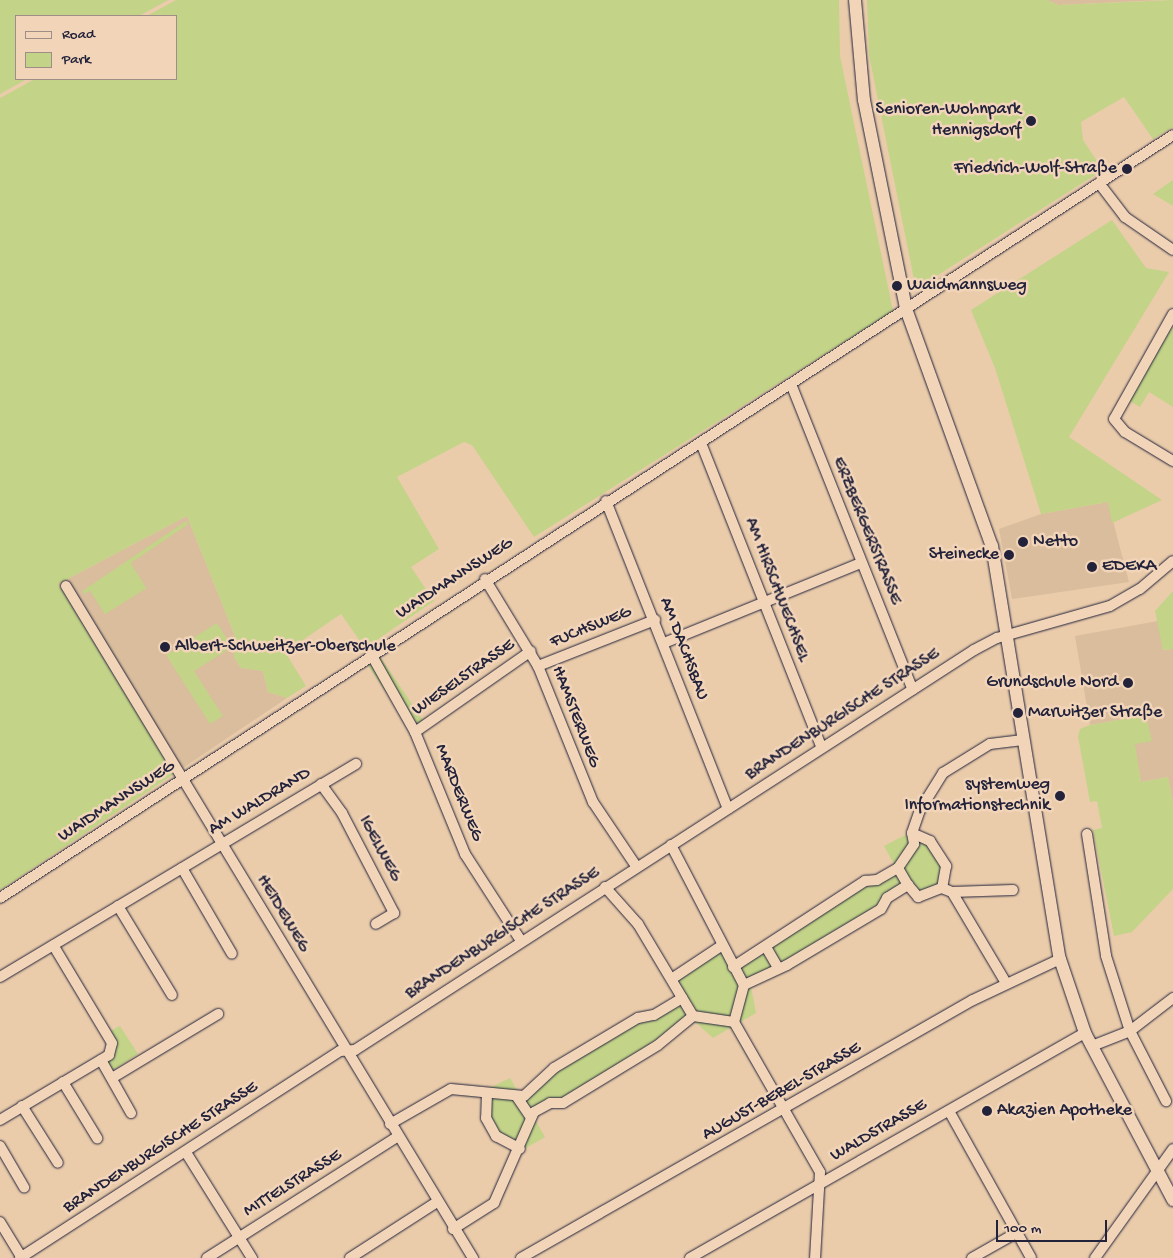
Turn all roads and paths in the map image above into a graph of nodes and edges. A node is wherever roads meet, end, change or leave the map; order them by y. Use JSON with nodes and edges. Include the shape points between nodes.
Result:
{"nodes":[{"id":1,"x":855,"y":0,"type":"edge"},
{"id":2,"x":1173,"y":135,"type":"edge"},
{"id":3,"x":1098,"y":183,"type":"junction"},
{"id":4,"x":1173,"y":250,"type":"edge"},
{"id":5,"x":906,"y":309,"type":"junction"},
{"id":6,"x":1173,"y":314,"type":"edge"},
{"id":7,"x":791,"y":384,"type":"junction"},
{"id":8,"x":701,"y":443,"type":"junction"},
{"id":9,"x":1173,"y":461,"type":"edge"},
{"id":10,"x":606,"y":502,"type":"junction"},
{"id":11,"x":1173,"y":561,"type":"edge"},
{"id":12,"x":862,"y":564,"type":"junction"},
{"id":13,"x":486,"y":579,"type":"junction"},
{"id":14,"x":66,"y":586,"type":"dead end"},
{"id":15,"x":764,"y":602,"type":"junction"},
{"id":16,"x":655,"y":620,"type":"junction"},
{"id":17,"x":1004,"y":636,"type":"junction"},
{"id":18,"x":664,"y":643,"type":"junction"},
{"id":19,"x":531,"y":651,"type":"junction"},
{"id":20,"x":370,"y":654,"type":"junction"},
{"id":21,"x":538,"y":666,"type":"junction"},
{"id":22,"x":913,"y":690,"type":"junction"},
{"id":23,"x":416,"y":732,"type":"junction"},
{"id":24,"x":1023,"y":740,"type":"junction"},
{"id":25,"x":822,"y":748,"type":"junction"},
{"id":26,"x":356,"y":764,"type":"dead end"},
{"id":27,"x":182,"y":779,"type":"junction"},
{"id":28,"x":321,"y":784,"type":"junction"},
{"id":29,"x":728,"y":809,"type":"junction"},
{"id":30,"x":912,"y":833,"type":"junction"},
{"id":31,"x":1087,"y":834,"type":"dead end"},
{"id":32,"x":220,"y":845,"type":"junction"},
{"id":33,"x":672,"y":845,"type":"junction"},
{"id":34,"x":636,"y":866,"type":"junction"},
{"id":35,"x":182,"y":868,"type":"junction"},
{"id":36,"x":898,"y":868,"type":"junction"},
{"id":37,"x":908,"y":885,"type":"junction"},
{"id":38,"x":605,"y":887,"type":"junction"},
{"id":39,"x":947,"y":890,"type":"junction"},
{"id":40,"x":1013,"y":890,"type":"dead end"},
{"id":41,"x":0,"y":898,"type":"edge"},
{"id":42,"x":118,"y":906,"type":"junction"},
{"id":43,"x":376,"y":924,"type":"dead end"},
{"id":44,"x":521,"y":941,"type":"junction"},
{"id":45,"x":53,"y":946,"type":"junction"},
{"id":46,"x":721,"y":946,"type":"junction"},
{"id":47,"x":766,"y":948,"type":"junction"},
{"id":48,"x":232,"y":954,"type":"dead end"},
{"id":49,"x":1060,"y":959,"type":"junction"},
{"id":50,"x":777,"y":966,"type":"junction"},
{"id":51,"x":733,"y":967,"type":"junction"},
{"id":52,"x":0,"y":977,"type":"edge"},
{"id":53,"x":673,"y":978,"type":"junction"},
{"id":54,"x":1006,"y":983,"type":"junction"},
{"id":55,"x":744,"y":985,"type":"junction"},
{"id":56,"x":172,"y":996,"type":"dead end"},
{"id":57,"x":682,"y":998,"type":"junction"},
{"id":58,"x":1173,"y":998,"type":"edge"},
{"id":59,"x":218,"y":1014,"type":"dead end"},
{"id":60,"x":693,"y":1016,"type":"junction"},
{"id":61,"x":734,"y":1022,"type":"junction"},
{"id":62,"x":1130,"y":1031,"type":"junction"},
{"id":63,"x":1085,"y":1033,"type":"junction"},
{"id":64,"x":1092,"y":1046,"type":"junction"},
{"id":65,"x":347,"y":1050,"type":"junction"},
{"id":66,"x":101,"y":1060,"type":"junction"},
{"id":67,"x":112,"y":1078,"type":"junction"},
{"id":68,"x":63,"y":1082,"type":"junction"},
{"id":69,"x":487,"y":1093,"type":"junction"},
{"id":70,"x":517,"y":1097,"type":"junction"},
{"id":71,"x":1166,"y":1101,"type":"dead end"},
{"id":72,"x":22,"y":1106,"type":"junction"},
{"id":73,"x":784,"y":1111,"type":"junction"},
{"id":74,"x":949,"y":1111,"type":"junction"},
{"id":75,"x":131,"y":1113,"type":"dead end"},
{"id":76,"x":530,"y":1116,"type":"junction"},
{"id":77,"x":0,"y":1120,"type":"edge"},
{"id":78,"x":390,"y":1124,"type":"junction"},
{"id":79,"x":397,"y":1137,"type":"junction"},
{"id":80,"x":97,"y":1138,"type":"dead end"},
{"id":81,"x":0,"y":1146,"type":"edge"},
{"id":82,"x":1173,"y":1149,"type":"edge"},
{"id":83,"x":520,"y":1150,"type":"junction"},
{"id":84,"x":187,"y":1154,"type":"junction"},
{"id":85,"x":58,"y":1163,"type":"dead end"},
{"id":86,"x":1158,"y":1171,"type":"junction"},
{"id":87,"x":821,"y":1183,"type":"junction"},
{"id":88,"x":24,"y":1187,"type":"dead end"},
{"id":89,"x":1173,"y":1200,"type":"edge"},
{"id":90,"x":437,"y":1202,"type":"junction"},
{"id":91,"x":0,"y":1222,"type":"edge"},
{"id":92,"x":453,"y":1228,"type":"junction"},
{"id":93,"x":1016,"y":1233,"type":"junction"},
{"id":94,"x":239,"y":1237,"type":"junction"},
{"id":95,"x":21,"y":1258,"type":"edge"},
{"id":96,"x":207,"y":1258,"type":"edge"},
{"id":97,"x":252,"y":1258,"type":"edge"},
{"id":98,"x":350,"y":1258,"type":"edge"},
{"id":99,"x":473,"y":1258,"type":"edge"},
{"id":100,"x":521,"y":1258,"type":"edge"},
{"id":101,"x":690,"y":1258,"type":"edge"},
{"id":102,"x":815,"y":1258,"type":"edge"},
{"id":103,"x":972,"y":1258,"type":"edge"},
{"id":104,"x":1031,"y":1258,"type":"edge"},
{"id":105,"x":1095,"y":1258,"type":"edge"}],
"edges":[{"from":1,"to":5,"type":"main road","via":[[864,100]]},
{"from":2,"to":3,"type":"street"},
{"from":3,"to":4,"type":"street","via":[[1125,217]]},
{"from":3,"to":5,"type":"street"},
{"from":5,"to":7,"type":"street","name":"WAIDMANNSWEG"},
{"from":5,"to":17,"type":"main road","via":[[992,546]]},
{"from":6,"to":9,"type":"street","via":[[1114,419],[1125,432]]},
{"from":7,"to":8,"type":"street","name":"WAIDMANNSWEG"},
{"from":7,"to":12,"type":"street","name":"ERZBERGERSTRASSE"},
{"from":8,"to":10,"type":"street","name":"WAIDMANNSWEG"},
{"from":8,"to":15,"type":"street","name":"AM HIRSCHWECHSEL"},
{"from":10,"to":13,"type":"street","name":"WAIDMANNSWEG"},
{"from":10,"to":16,"type":"street","name":"AM DACHSBAU"},
{"from":11,"to":17,"type":"street","name":"BRANDENBURGISCHE STRASSE","via":[[1116,603]]},
{"from":12,"to":15,"type":"street"},
{"from":12,"to":22,"type":"street","name":"ERZBERGERSTRASSE"},
{"from":13,"to":19,"type":"street","name":"HAMSTERWEG"},
{"from":13,"to":20,"type":"street","name":"WAIDMANNSWEG"},
{"from":14,"to":27,"type":"street","name":"HEIDEWEG"},
{"from":15,"to":18,"type":"street"},
{"from":15,"to":25,"type":"street","name":"AM HIRSCHWECHSEL"},
{"from":16,"to":18,"type":"street","name":"AM DACHSBAU"},
{"from":16,"to":21,"type":"street","name":"FUCHSWEG"},
{"from":17,"to":22,"type":"street","name":"BRANDENBURGISCHE STRASSE","via":[[974,650]]},
{"from":17,"to":24,"type":"main road"},
{"from":18,"to":29,"type":"street","name":"AM DACHSBAU"},
{"from":19,"to":21,"type":"street","name":"HAMSTERWEG"},
{"from":19,"to":23,"type":"street","name":"WIESELSTRASSE"},
{"from":20,"to":23,"type":"street","name":"MARDERWEG"},
{"from":20,"to":27,"type":"street","name":"WAIDMANNSWEG"},
{"from":21,"to":34,"type":"street","name":"HAMSTERWEG","via":[[582,779]]},
{"from":22,"to":25,"type":"street","name":"BRANDENBURGISCHE STRASSE"},
{"from":23,"to":44,"type":"street","name":"MARDERWEG","via":[[465,854]]},
{"from":24,"to":30,"type":"street","via":[[990,744],[943,772],[928,792]]},
{"from":24,"to":49,"type":"main road"},
{"from":25,"to":29,"type":"street","name":"BRANDENBURGISCHE STRASSE"},
{"from":26,"to":28,"type":"street","name":"AM WALDRAND"},
{"from":27,"to":32,"type":"street","name":"HEIDEWEG"},
{"from":27,"to":41,"type":"street","name":"WAIDMANNSWEG"},
{"from":28,"to":32,"type":"street","name":"AM WALDRAND"},
{"from":28,"to":43,"type":"street","name":"IGELWEG","via":[[342,813],[397,911]]},
{"from":29,"to":33,"type":"street","name":"BRANDENBURGISCHE STRASSE"},
{"from":30,"to":36,"type":"street","via":[[914,844]]},
{"from":30,"to":39,"type":"street","via":[[930,841],[946,866]]},
{"from":31,"to":62,"type":"street","via":[[1106,956]]},
{"from":32,"to":35,"type":"street","name":"AM WALDRAND"},
{"from":32,"to":65,"type":"street","name":"HEIDEWEG"},
{"from":33,"to":34,"type":"street","name":"BRANDENBURGISCHE STRASSE"},
{"from":33,"to":46,"type":"street"},
{"from":34,"to":38,"type":"street","name":"BRANDENBURGISCHE STRASSE"},
{"from":35,"to":42,"type":"street","name":"AM WALDRAND"},
{"from":35,"to":48,"type":"street"},
{"from":36,"to":37,"type":"street"},
{"from":36,"to":47,"type":"street","via":[[851,890],[772,938]]},
{"from":37,"to":39,"type":"street","via":[[918,897]]},
{"from":37,"to":50,"type":"street","via":[[887,898],[881,909],[787,965]]},
{"from":38,"to":44,"type":"street","name":"BRANDENBURGISCHE STRASSE"},
{"from":38,"to":53,"type":"street","via":[[638,924]]},
{"from":39,"to":40,"type":"street"},
{"from":39,"to":54,"type":"street"},
{"from":42,"to":45,"type":"street","name":"AM WALDRAND"},
{"from":42,"to":56,"type":"street"},
{"from":44,"to":65,"type":"street","name":"BRANDENBURGISCHE STRASSE"},
{"from":45,"to":52,"type":"street","name":"AM WALDRAND"},
{"from":45,"to":66,"type":"street","via":[[112,1043],[109,1055]]},
{"from":46,"to":51,"type":"street"},
{"from":46,"to":53,"type":"street"},
{"from":47,"to":50,"type":"street"},
{"from":47,"to":51,"type":"street"},
{"from":49,"to":54,"type":"street","name":"AUGUST-BEBEL-STRASSE"},
{"from":49,"to":63,"type":"main road"},
{"from":50,"to":55,"type":"street"},
{"from":51,"to":55,"type":"street"},
{"from":53,"to":57,"type":"street"},
{"from":54,"to":73,"type":"street","name":"AUGUST-BEBEL-STRASSE"},
{"from":55,"to":61,"type":"street"},
{"from":57,"to":60,"type":"street"},
{"from":57,"to":70,"type":"street","via":[[587,1048],[554,1068],[539,1087]]},
{"from":58,"to":62,"type":"street"},
{"from":59,"to":67,"type":"street"},
{"from":60,"to":61,"type":"street"},
{"from":60,"to":76,"type":"street","via":[[658,1045],[563,1103],[550,1103]]},
{"from":61,"to":73,"type":"street"},
{"from":62,"to":64,"type":"street"},
{"from":62,"to":71,"type":"street"},
{"from":63,"to":64,"type":"main road"},
{"from":63,"to":74,"type":"street","name":"WALDSTRASSE"},
{"from":64,"to":86,"type":"main road"},
{"from":65,"to":78,"type":"street","name":"HEIDEWEG"},
{"from":65,"to":84,"type":"street","name":"BRANDENBURGISCHE STRASSE"},
{"from":66,"to":67,"type":"street"},
{"from":66,"to":68,"type":"street"},
{"from":67,"to":75,"type":"street"},
{"from":68,"to":72,"type":"street"},
{"from":68,"to":80,"type":"street"},
{"from":69,"to":70,"type":"street"},
{"from":69,"to":78,"type":"street","via":[[451,1089]]},
{"from":69,"to":83,"type":"street","via":[[489,1124],[496,1136]]},
{"from":70,"to":76,"type":"street"},
{"from":72,"to":77,"type":"street"},
{"from":72,"to":85,"type":"street"},
{"from":73,"to":87,"type":"street","via":[[820,1172]]},
{"from":73,"to":100,"type":"street","name":"AUGUST-BEBEL-STRASSE"},
{"from":74,"to":87,"type":"street","name":"WALDSTRASSE"},
{"from":74,"to":93,"type":"street"},
{"from":76,"to":83,"type":"street"},
{"from":78,"to":79,"type":"street","name":"HEIDEWEG"},
{"from":79,"to":90,"type":"street","name":"HEIDEWEG"},
{"from":79,"to":94,"type":"street","name":"MITTELSTRASSE"},
{"from":81,"to":88,"type":"street"},
{"from":82,"to":86,"type":"street"},
{"from":83,"to":92,"type":"street","via":[[494,1203]]},
{"from":84,"to":94,"type":"street"},
{"from":84,"to":95,"type":"street","name":"BRANDENBURGISCHE STRASSE"},
{"from":86,"to":89,"type":"main road"},
{"from":86,"to":105,"type":"street"},
{"from":87,"to":101,"type":"street","name":"WALDSTRASSE"},
{"from":87,"to":102,"type":"street"},
{"from":90,"to":92,"type":"street","name":"HEIDEWEG"},
{"from":90,"to":98,"type":"street"},
{"from":91,"to":95,"type":"street"},
{"from":92,"to":99,"type":"street","name":"HEIDEWEG"},
{"from":93,"to":103,"type":"street"},
{"from":93,"to":104,"type":"street"},
{"from":94,"to":96,"type":"street","name":"MITTELSTRASSE"},
{"from":94,"to":97,"type":"street"}]}
